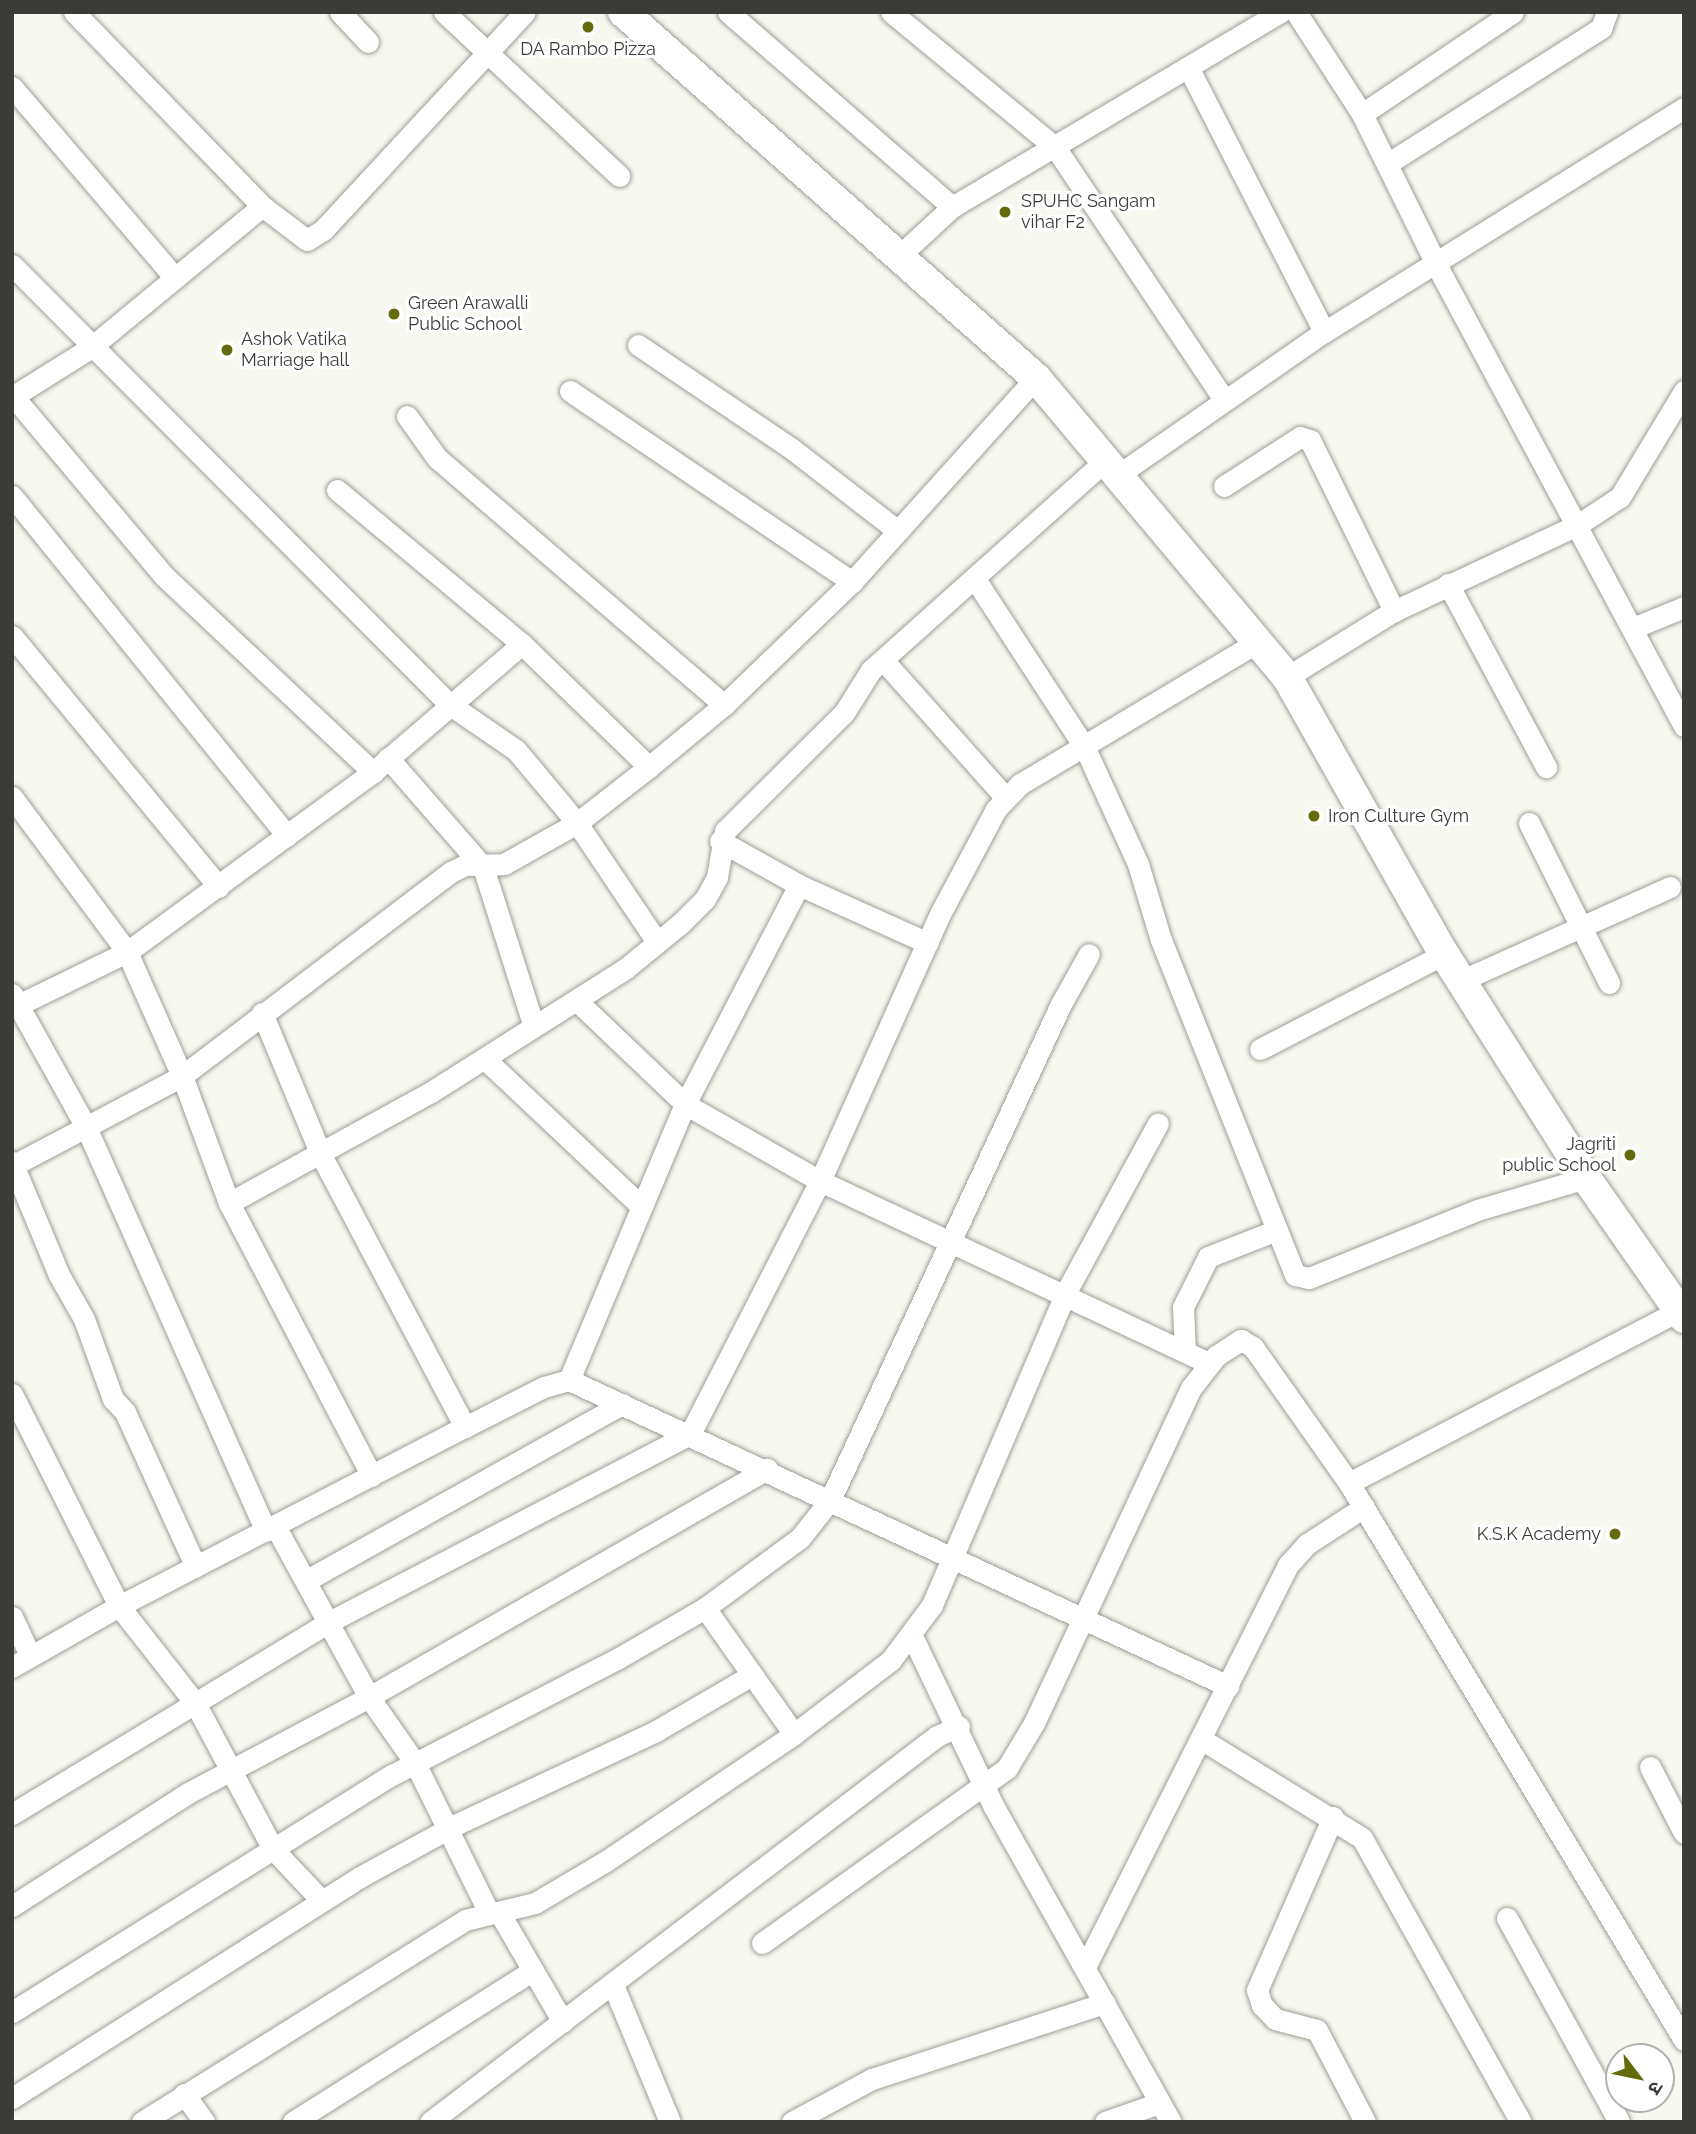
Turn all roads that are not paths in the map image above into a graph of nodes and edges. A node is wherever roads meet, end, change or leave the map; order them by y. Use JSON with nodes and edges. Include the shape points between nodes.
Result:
{"nodes":[{"id":1,"x":74,"y":12,"type":"edge"},
{"id":2,"x":340,"y":12,"type":"edge"},
{"id":3,"x":444,"y":12,"type":"edge"},
{"id":4,"x":525,"y":12,"type":"edge"},
{"id":5,"x":622,"y":12,"type":"edge"},
{"id":6,"x":728,"y":12,"type":"edge"},
{"id":7,"x":891,"y":12,"type":"edge"},
{"id":8,"x":1282,"y":12,"type":"edge"},
{"id":9,"x":1296,"y":12,"type":"edge"},
{"id":10,"x":1513,"y":12,"type":"edge"},
{"id":11,"x":1606,"y":12,"type":"edge"},
{"id":12,"x":368,"y":42,"type":"dead end"},
{"id":13,"x":488,"y":52,"type":"junction"},
{"id":14,"x":1188,"y":67,"type":"junction"},
{"id":15,"x":12,"y":87,"type":"edge"},
{"id":16,"x":1684,"y":108,"type":"edge"},
{"id":17,"x":1362,"y":114,"type":"junction"},
{"id":18,"x":1055,"y":147,"type":"junction"},
{"id":19,"x":1387,"y":164,"type":"junction"},
{"id":20,"x":619,"y":176,"type":"dead end"},
{"id":21,"x":262,"y":206,"type":"junction"},
{"id":22,"x":952,"y":207,"type":"junction"},
{"id":23,"x":898,"y":257,"type":"junction"},
{"id":24,"x":12,"y":265,"type":"edge"},
{"id":25,"x":1437,"y":265,"type":"junction"},
{"id":26,"x":174,"y":277,"type":"junction"},
{"id":27,"x":1324,"y":332,"type":"junction"},
{"id":28,"x":638,"y":345,"type":"dead end"},
{"id":29,"x":90,"y":348,"type":"junction"},
{"id":30,"x":1036,"y":378,"type":"junction"},
{"id":31,"x":570,"y":391,"type":"dead end"},
{"id":32,"x":1684,"y":391,"type":"edge"},
{"id":33,"x":13,"y":397,"type":"edge"},
{"id":34,"x":1224,"y":399,"type":"junction"},
{"id":35,"x":407,"y":416,"type":"dead end"},
{"id":36,"x":1112,"y":468,"type":"junction"},
{"id":37,"x":1224,"y":486,"type":"dead end"},
{"id":38,"x":337,"y":490,"type":"dead end"},
{"id":39,"x":12,"y":496,"type":"edge"},
{"id":40,"x":1579,"y":524,"type":"junction"},
{"id":41,"x":898,"y":531,"type":"junction"},
{"id":42,"x":975,"y":579,"type":"junction"},
{"id":43,"x":852,"y":582,"type":"junction"},
{"id":44,"x":1448,"y":584,"type":"junction"},
{"id":45,"x":1684,"y":607,"type":"edge"},
{"id":46,"x":1394,"y":611,"type":"junction"},
{"id":47,"x":1633,"y":628,"type":"junction"},
{"id":48,"x":12,"y":636,"type":"edge"},
{"id":49,"x":1257,"y":642,"type":"junction"},
{"id":50,"x":522,"y":644,"type":"junction"},
{"id":51,"x":883,"y":660,"type":"junction"},
{"id":52,"x":1287,"y":677,"type":"junction"},
{"id":53,"x":449,"y":704,"type":"junction"},
{"id":54,"x":724,"y":705,"type":"junction"},
{"id":55,"x":1684,"y":726,"type":"edge"},
{"id":56,"x":1084,"y":746,"type":"junction"},
{"id":57,"x":380,"y":765,"type":"junction"},
{"id":58,"x":649,"y":767,"type":"junction"},
{"id":59,"x":1546,"y":767,"type":"dead end"},
{"id":60,"x":12,"y":797,"type":"edge"},
{"id":61,"x":1005,"y":797,"type":"junction"},
{"id":62,"x":1529,"y":823,"type":"dead end"},
{"id":63,"x":578,"y":824,"type":"junction"},
{"id":64,"x":287,"y":835,"type":"junction"},
{"id":65,"x":720,"y":841,"type":"junction"},
{"id":66,"x":483,"y":867,"type":"junction"},
{"id":67,"x":799,"y":885,"type":"junction"},
{"id":68,"x":219,"y":887,"type":"junction"},
{"id":69,"x":1671,"y":887,"type":"dead end"},
{"id":70,"x":1583,"y":926,"type":"junction"},
{"id":71,"x":657,"y":942,"type":"junction"},
{"id":72,"x":928,"y":943,"type":"junction"},
{"id":73,"x":127,"y":952,"type":"junction"},
{"id":74,"x":1089,"y":954,"type":"dead end"},
{"id":75,"x":1444,"y":954,"type":"junction"},
{"id":76,"x":1460,"y":981,"type":"junction"},
{"id":77,"x":1609,"y":983,"type":"dead end"},
{"id":78,"x":577,"y":1001,"type":"junction"},
{"id":79,"x":14,"y":1002,"type":"edge"},
{"id":80,"x":262,"y":1013,"type":"junction"},
{"id":81,"x":533,"y":1024,"type":"junction"},
{"id":82,"x":1261,"y":1049,"type":"dead end"},
{"id":83,"x":485,"y":1059,"type":"junction"},
{"id":84,"x":181,"y":1076,"type":"junction"},
{"id":85,"x":685,"y":1104,"type":"junction"},
{"id":86,"x":1158,"y":1123,"type":"dead end"},
{"id":87,"x":86,"y":1127,"type":"junction"},
{"id":88,"x":321,"y":1155,"type":"junction"},
{"id":89,"x":13,"y":1164,"type":"edge"},
{"id":90,"x":1586,"y":1178,"type":"junction"},
{"id":91,"x":820,"y":1181,"type":"junction"},
{"id":92,"x":229,"y":1203,"type":"junction"},
{"id":93,"x":639,"y":1205,"type":"junction"},
{"id":94,"x":1277,"y":1230,"type":"junction"},
{"id":95,"x":949,"y":1241,"type":"junction"},
{"id":96,"x":1066,"y":1292,"type":"junction"},
{"id":97,"x":1681,"y":1314,"type":"edge"},
{"id":98,"x":1185,"y":1351,"type":"junction"},
{"id":99,"x":1209,"y":1363,"type":"junction"},
{"id":100,"x":569,"y":1380,"type":"junction"},
{"id":101,"x":12,"y":1394,"type":"edge"},
{"id":102,"x":622,"y":1404,"type":"junction"},
{"id":103,"x":465,"y":1427,"type":"junction"},
{"id":104,"x":690,"y":1434,"type":"junction"},
{"id":105,"x":767,"y":1469,"type":"junction"},
{"id":106,"x":372,"y":1476,"type":"junction"},
{"id":107,"x":1349,"y":1483,"type":"junction"},
{"id":108,"x":830,"y":1500,"type":"junction"},
{"id":109,"x":1364,"y":1507,"type":"junction"},
{"id":110,"x":271,"y":1528,"type":"junction"},
{"id":111,"x":953,"y":1554,"type":"junction"},
{"id":112,"x":196,"y":1567,"type":"junction"},
{"id":113,"x":307,"y":1580,"type":"junction"},
{"id":114,"x":119,"y":1606,"type":"junction"},
{"id":115,"x":705,"y":1608,"type":"junction"},
{"id":116,"x":12,"y":1617,"type":"edge"},
{"id":117,"x":1082,"y":1621,"type":"junction"},
{"id":118,"x":327,"y":1623,"type":"junction"},
{"id":119,"x":912,"y":1636,"type":"junction"},
{"id":120,"x":30,"y":1655,"type":"junction"},
{"id":121,"x":12,"y":1667,"type":"edge"},
{"id":122,"x":752,"y":1675,"type":"junction"},
{"id":123,"x":1228,"y":1686,"type":"junction"},
{"id":124,"x":369,"y":1698,"type":"junction"},
{"id":125,"x":195,"y":1703,"type":"junction"},
{"id":126,"x":959,"y":1726,"type":"junction"},
{"id":127,"x":794,"y":1734,"type":"junction"},
{"id":128,"x":1201,"y":1739,"type":"junction"},
{"id":129,"x":415,"y":1763,"type":"junction"},
{"id":130,"x":1650,"y":1767,"type":"dead end"},
{"id":131,"x":234,"y":1769,"type":"junction"},
{"id":132,"x":985,"y":1787,"type":"junction"},
{"id":133,"x":12,"y":1814,"type":"edge"},
{"id":134,"x":1333,"y":1817,"type":"junction"},
{"id":135,"x":449,"y":1829,"type":"junction"},
{"id":136,"x":1684,"y":1833,"type":"edge"},
{"id":137,"x":274,"y":1849,"type":"junction"},
{"id":138,"x":321,"y":1900,"type":"junction"},
{"id":139,"x":12,"y":1906,"type":"edge"},
{"id":140,"x":494,"y":1912,"type":"junction"},
{"id":141,"x":1507,"y":1918,"type":"dead end"},
{"id":142,"x":762,"y":1943,"type":"dead end"},
{"id":143,"x":1085,"y":1967,"type":"junction"},
{"id":144,"x":532,"y":1971,"type":"junction"},
{"id":145,"x":612,"y":1985,"type":"junction"},
{"id":146,"x":1105,"y":2003,"type":"junction"},
{"id":147,"x":12,"y":2011,"type":"edge"},
{"id":148,"x":563,"y":2022,"type":"junction"},
{"id":149,"x":1684,"y":2040,"type":"edge"},
{"id":150,"x":184,"y":2094,"type":"junction"},
{"id":151,"x":12,"y":2098,"type":"edge"},
{"id":152,"x":1158,"y":2103,"type":"junction"},
{"id":153,"x":142,"y":2122,"type":"edge"},
{"id":154,"x":204,"y":2122,"type":"edge"},
{"id":155,"x":293,"y":2122,"type":"edge"},
{"id":156,"x":430,"y":2122,"type":"edge"},
{"id":157,"x":670,"y":2122,"type":"edge"},
{"id":158,"x":792,"y":2122,"type":"edge"},
{"id":159,"x":1105,"y":2122,"type":"edge"},
{"id":160,"x":1171,"y":2122,"type":"edge"},
{"id":161,"x":1365,"y":2122,"type":"edge"},
{"id":162,"x":1521,"y":2122,"type":"edge"},
{"id":163,"x":1619,"y":2122,"type":"edge"}],
"edges":[{"from":1,"to":21,"type":"street"},
{"from":2,"to":12,"type":"street"},
{"from":3,"to":13,"type":"street"},
{"from":4,"to":13,"type":"street"},
{"from":5,"to":23,"type":"street"},
{"from":6,"to":22,"type":"street"},
{"from":7,"to":18,"type":"street"},
{"from":8,"to":14,"type":"street"},
{"from":9,"to":17,"type":"street"},
{"from":10,"to":17,"type":"street"},
{"from":11,"to":19,"type":"street","via":[[1601,28]]},
{"from":13,"to":20,"type":"street"},
{"from":13,"to":21,"type":"street","via":[[313,238],[303,239]]},
{"from":14,"to":18,"type":"street"},
{"from":14,"to":27,"type":"street"},
{"from":15,"to":26,"type":"street"},
{"from":16,"to":25,"type":"street"},
{"from":17,"to":19,"type":"street"},
{"from":18,"to":22,"type":"street"},
{"from":18,"to":34,"type":"street"},
{"from":19,"to":25,"type":"street"},
{"from":21,"to":26,"type":"street"},
{"from":22,"to":23,"type":"street"},
{"from":23,"to":30,"type":"street"},
{"from":24,"to":29,"type":"street"},
{"from":25,"to":27,"type":"street"},
{"from":25,"to":40,"type":"street"},
{"from":26,"to":29,"type":"street"},
{"from":27,"to":34,"type":"street"},
{"from":28,"to":41,"type":"street","via":[[792,449]]},
{"from":29,"to":33,"type":"street"},
{"from":29,"to":53,"type":"street"},
{"from":30,"to":36,"type":"street"},
{"from":30,"to":41,"type":"street"},
{"from":31,"to":43,"type":"street"},
{"from":32,"to":40,"type":"street","via":[[1627,489]]},
{"from":33,"to":57,"type":"street","via":[[164,576]]},
{"from":34,"to":36,"type":"street"},
{"from":35,"to":54,"type":"street","via":[[437,458]]},
{"from":36,"to":42,"type":"street"},
{"from":36,"to":49,"type":"street"},
{"from":37,"to":46,"type":"street","via":[[1300,437],[1310,440]]},
{"from":38,"to":50,"type":"street"},
{"from":39,"to":64,"type":"street"},
{"from":40,"to":44,"type":"street"},
{"from":40,"to":47,"type":"street"},
{"from":41,"to":43,"type":"street"},
{"from":42,"to":51,"type":"street"},
{"from":42,"to":56,"type":"street"},
{"from":43,"to":54,"type":"street"},
{"from":44,"to":46,"type":"street"},
{"from":44,"to":59,"type":"street"},
{"from":45,"to":47,"type":"street"},
{"from":46,"to":52,"type":"street"},
{"from":47,"to":55,"type":"street"},
{"from":48,"to":68,"type":"street"},
{"from":49,"to":52,"type":"street"},
{"from":49,"to":56,"type":"street"},
{"from":50,"to":53,"type":"street"},
{"from":50,"to":58,"type":"street"},
{"from":51,"to":61,"type":"street"},
{"from":51,"to":65,"type":"street","via":[[871,670],[844,713],[733,821]]},
{"from":52,"to":75,"type":"street"},
{"from":53,"to":57,"type":"street"},
{"from":53,"to":63,"type":"street","via":[[516,750]]},
{"from":54,"to":58,"type":"street"},
{"from":56,"to":61,"type":"street"},
{"from":56,"to":94,"type":"street","via":[[1139,864],[1161,940]]},
{"from":57,"to":64,"type":"street"},
{"from":57,"to":66,"type":"street"},
{"from":58,"to":63,"type":"street"},
{"from":60,"to":73,"type":"street"},
{"from":61,"to":72,"type":"street"},
{"from":62,"to":70,"type":"street"},
{"from":63,"to":66,"type":"street","via":[[504,864]]},
{"from":63,"to":71,"type":"street"},
{"from":64,"to":68,"type":"street"},
{"from":65,"to":67,"type":"street"},
{"from":65,"to":71,"type":"street","via":[[719,871],[705,899]]},
{"from":66,"to":80,"type":"street","via":[[466,865],[451,872]]},
{"from":66,"to":81,"type":"street"},
{"from":67,"to":72,"type":"street"},
{"from":67,"to":85,"type":"street"},
{"from":68,"to":73,"type":"street"},
{"from":69,"to":70,"type":"street"},
{"from":70,"to":76,"type":"street"},
{"from":70,"to":77,"type":"street"},
{"from":71,"to":78,"type":"street"},
{"from":72,"to":91,"type":"street"},
{"from":73,"to":79,"type":"street"},
{"from":73,"to":84,"type":"street"},
{"from":74,"to":95,"type":"street","via":[[1061,1003]]},
{"from":75,"to":76,"type":"street"},
{"from":75,"to":82,"type":"street"},
{"from":76,"to":90,"type":"street"},
{"from":78,"to":81,"type":"street"},
{"from":78,"to":85,"type":"street"},
{"from":79,"to":87,"type":"street"},
{"from":80,"to":84,"type":"street"},
{"from":80,"to":88,"type":"street"},
{"from":81,"to":83,"type":"street"},
{"from":83,"to":88,"type":"street"},
{"from":83,"to":93,"type":"street"},
{"from":84,"to":87,"type":"street"},
{"from":84,"to":92,"type":"street"},
{"from":85,"to":91,"type":"street"},
{"from":85,"to":93,"type":"street"},
{"from":86,"to":96,"type":"street"},
{"from":87,"to":89,"type":"street"},
{"from":87,"to":110,"type":"street"},
{"from":88,"to":92,"type":"street"},
{"from":88,"to":103,"type":"street"},
{"from":89,"to":112,"type":"street","via":[[84,1319],[113,1399],[124,1412]]},
{"from":90,"to":94,"type":"street","via":[[1477,1210],[1309,1278],[1295,1275]]},
{"from":90,"to":97,"type":"street"},
{"from":91,"to":95,"type":"street"},
{"from":91,"to":104,"type":"street"},
{"from":92,"to":106,"type":"street"},
{"from":93,"to":100,"type":"street"},
{"from":94,"to":98,"type":"street","via":[[1208,1257],[1183,1307]]},
{"from":95,"to":96,"type":"street"},
{"from":95,"to":108,"type":"street"},
{"from":96,"to":98,"type":"street"},
{"from":96,"to":111,"type":"street"},
{"from":97,"to":107,"type":"street"},
{"from":98,"to":99,"type":"street"},
{"from":99,"to":107,"type":"street","via":[[1230,1345],[1241,1340],[1250,1344]]},
{"from":99,"to":117,"type":"street","via":[[1191,1388]]},
{"from":100,"to":102,"type":"street"},
{"from":100,"to":103,"type":"street","via":[[544,1387]]},
{"from":101,"to":114,"type":"street"},
{"from":102,"to":104,"type":"street"},
{"from":102,"to":113,"type":"street"},
{"from":103,"to":106,"type":"street"},
{"from":104,"to":105,"type":"street"},
{"from":104,"to":118,"type":"street"},
{"from":105,"to":108,"type":"street"},
{"from":105,"to":124,"type":"street"},
{"from":106,"to":110,"type":"street"},
{"from":107,"to":109,"type":"street"},
{"from":108,"to":111,"type":"street"},
{"from":108,"to":115,"type":"street","via":[[800,1538]]},
{"from":109,"to":123,"type":"street","via":[[1297,1554]]},
{"from":109,"to":149,"type":"street"},
{"from":110,"to":112,"type":"street"},
{"from":110,"to":113,"type":"street"},
{"from":111,"to":117,"type":"street"},
{"from":111,"to":119,"type":"street","via":[[932,1605]]},
{"from":112,"to":114,"type":"street"},
{"from":113,"to":118,"type":"street"},
{"from":114,"to":120,"type":"street"},
{"from":114,"to":125,"type":"street"},
{"from":115,"to":122,"type":"street"},
{"from":115,"to":129,"type":"street"},
{"from":116,"to":120,"type":"street"},
{"from":117,"to":123,"type":"street"},
{"from":117,"to":132,"type":"street","via":[[1013,1759]]},
{"from":118,"to":124,"type":"street"},
{"from":118,"to":125,"type":"street"},
{"from":119,"to":126,"type":"street"},
{"from":119,"to":127,"type":"street","via":[[891,1660]]},
{"from":120,"to":121,"type":"street"},
{"from":122,"to":127,"type":"street"},
{"from":122,"to":135,"type":"street","via":[[656,1731]]},
{"from":123,"to":128,"type":"street"},
{"from":124,"to":129,"type":"street"},
{"from":124,"to":131,"type":"street"},
{"from":125,"to":131,"type":"street"},
{"from":125,"to":133,"type":"street"},
{"from":126,"to":132,"type":"street"},
{"from":126,"to":145,"type":"street","via":[[937,1736]]},
{"from":127,"to":140,"type":"street","via":[[606,1861],[535,1903]]},
{"from":128,"to":134,"type":"street"},
{"from":128,"to":143,"type":"street"},
{"from":129,"to":135,"type":"street"},
{"from":129,"to":137,"type":"street"},
{"from":130,"to":136,"type":"street"},
{"from":131,"to":137,"type":"street"},
{"from":131,"to":139,"type":"street"},
{"from":132,"to":142,"type":"street"},
{"from":132,"to":143,"type":"street"},
{"from":134,"to":161,"type":"street","via":[[1257,1990],[1262,2005],[1275,2019],[1317,2030]]},
{"from":134,"to":162,"type":"street","via":[[1369,1847]]},
{"from":135,"to":138,"type":"street"},
{"from":135,"to":140,"type":"street"},
{"from":137,"to":138,"type":"street"},
{"from":137,"to":147,"type":"street"},
{"from":138,"to":151,"type":"street"},
{"from":140,"to":144,"type":"street"},
{"from":140,"to":150,"type":"street","via":[[454,1927]]},
{"from":141,"to":163,"type":"street"},
{"from":143,"to":146,"type":"street"},
{"from":144,"to":148,"type":"street"},
{"from":144,"to":155,"type":"street"},
{"from":145,"to":148,"type":"street"},
{"from":145,"to":157,"type":"street"},
{"from":146,"to":152,"type":"street"},
{"from":146,"to":158,"type":"street","via":[[880,2076]]},
{"from":148,"to":156,"type":"street"},
{"from":150,"to":153,"type":"street"},
{"from":150,"to":154,"type":"street"},
{"from":152,"to":159,"type":"street"},
{"from":152,"to":160,"type":"street"}]}
